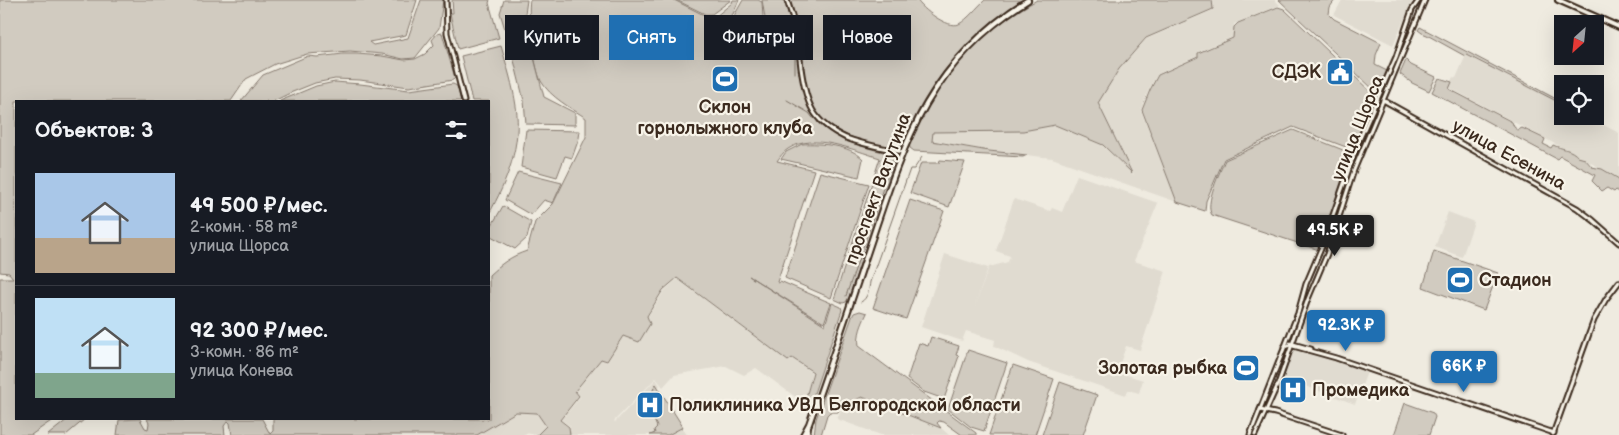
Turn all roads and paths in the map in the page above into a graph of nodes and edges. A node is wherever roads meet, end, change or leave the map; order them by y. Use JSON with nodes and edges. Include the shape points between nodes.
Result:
{"nodes":[{"id":1,"x":446,"y":0,"type":"edge"},
{"id":2,"x":787,"y":0,"type":"edge"},
{"id":3,"x":1028,"y":0,"type":"edge"},
{"id":4,"x":1419,"y":0,"type":"edge"},
{"id":5,"x":1425,"y":0,"type":"edge"},
{"id":6,"x":1558,"y":0,"type":"edge"},
{"id":7,"x":1619,"y":28,"type":"edge"},
{"id":8,"x":464,"y":100,"type":"edge"},
{"id":9,"x":1382,"y":100,"type":"junction"},
{"id":10,"x":902,"y":152,"type":"junction"},
{"id":11,"x":1619,"y":243,"type":"edge"},
{"id":12,"x":1619,"y":282,"type":"edge"},
{"id":13,"x":1288,"y":338,"type":"junction"},
{"id":14,"x":1292,"y":346,"type":"junction"},
{"id":15,"x":1284,"y":347,"type":"junction"},
{"id":16,"x":1262,"y":403,"type":"junction"},
{"id":17,"x":1260,"y":410,"type":"junction"},
{"id":18,"x":1266,"y":411,"type":"junction"},
{"id":19,"x":806,"y":434,"type":"edge"},
{"id":20,"x":1553,"y":434,"type":"edge"},
{"id":21,"x":1250,"y":435,"type":"edge"},
{"id":22,"x":1255,"y":435,"type":"edge"},
{"id":23,"x":1342,"y":435,"type":"edge"}],
"edges":[{"from":1,"to":8,"type":"street","via":[[447,33]]},
{"from":2,"to":10,"type":"street","via":[[796,32],[804,92],[817,116],[825,125],[848,138]]},
{"from":3,"to":10,"type":"main road","name":"проспект Ватутина","via":[[1005,15],[955,61],[925,106]]},
{"from":4,"to":13,"type":"street","name":"улица Щорса","via":[[1358,142]]},
{"from":5,"to":9,"type":"street","name":"улица Щорса"},
{"from":6,"to":7,"type":"main road"},
{"from":9,"to":11,"type":"street","name":"улица Есенина","via":[[1577,208]]},
{"from":9,"to":14,"type":"street","name":"улица Щорса"},
{"from":10,"to":19,"type":"main road","name":"проспект Ватутина"},
{"from":12,"to":20,"type":"street","via":[[1594,320]]},
{"from":13,"to":14,"type":"street"},
{"from":13,"to":15,"type":"street","name":"улица Щорса"},
{"from":14,"to":15,"type":"street"},
{"from":14,"to":18,"type":"street"},
{"from":14,"to":20,"type":"street","via":[[1343,360]]},
{"from":15,"to":16,"type":"street","name":"улица Щорса"},
{"from":16,"to":17,"type":"street","name":"улица Щорса"},
{"from":16,"to":18,"type":"street"},
{"from":17,"to":18,"type":"street"},
{"from":17,"to":21,"type":"street","name":"улица Щорса"},
{"from":18,"to":22,"type":"street"},
{"from":18,"to":23,"type":"street"}]}
